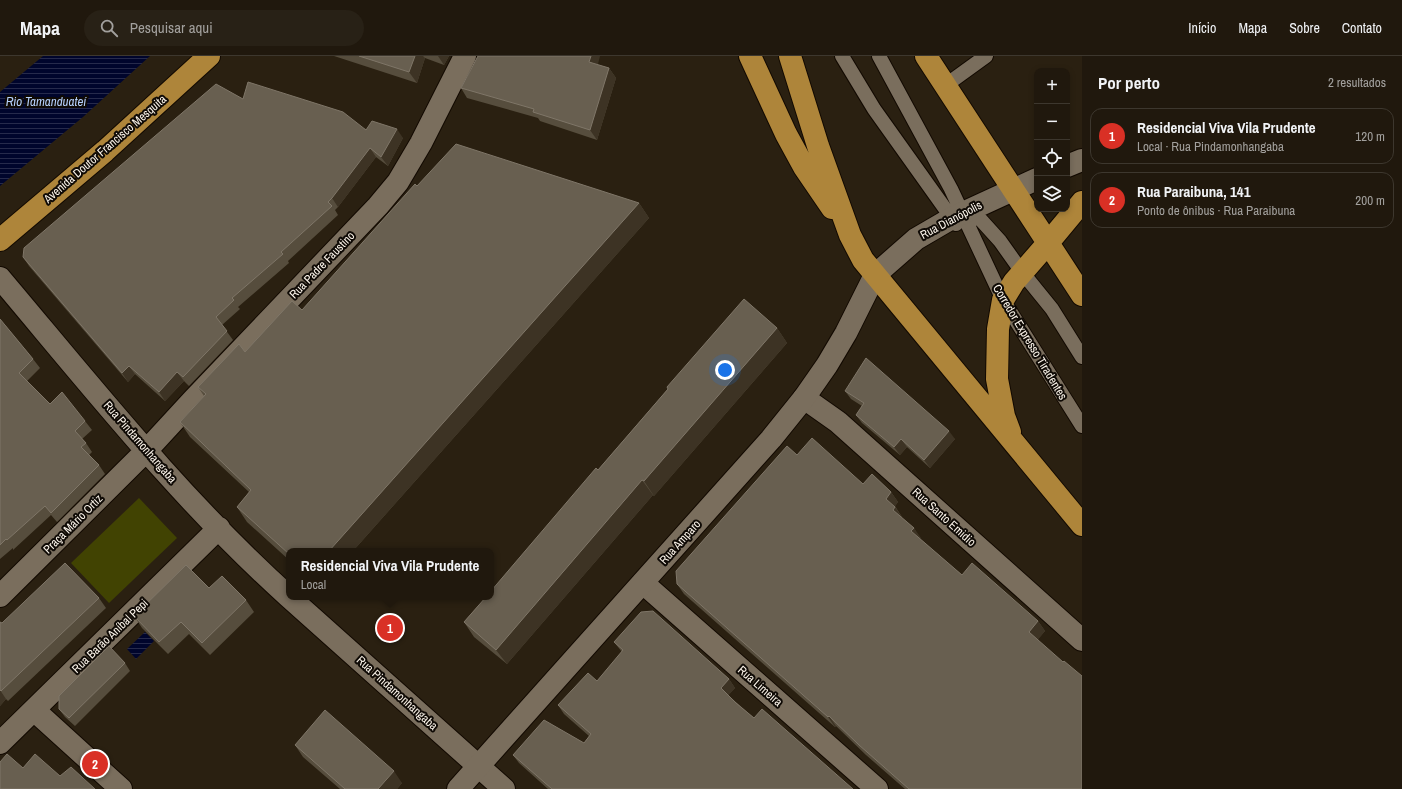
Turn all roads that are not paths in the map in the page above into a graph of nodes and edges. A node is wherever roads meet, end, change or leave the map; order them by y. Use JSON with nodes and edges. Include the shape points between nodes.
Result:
{"nodes":[{"id":1,"x":209,"y":56,"type":"edge"},
{"id":2,"x":465,"y":56,"type":"edge"},
{"id":3,"x":750,"y":56,"type":"edge"},
{"id":4,"x":790,"y":56,"type":"edge"},
{"id":5,"x":842,"y":56,"type":"edge"},
{"id":6,"x":879,"y":56,"type":"edge"},
{"id":7,"x":926,"y":56,"type":"edge"},
{"id":8,"x":986,"y":56,"type":"edge"},
{"id":9,"x":946,"y":85,"type":"junction"},
{"id":10,"x":1082,"y":160,"type":"edge"},
{"id":11,"x":1070,"y":165,"type":"edge"},
{"id":12,"x":1034,"y":180,"type":"edge"},
{"id":13,"x":1013,"y":189,"type":"junction"},
{"id":14,"x":1082,"y":202,"type":"edge"},
{"id":15,"x":957,"y":215,"type":"junction"},
{"id":16,"x":850,"y":235,"type":"junction"},
{"id":17,"x":0,"y":240,"type":"edge"},
{"id":18,"x":1048,"y":243,"type":"junction"},
{"id":19,"x":1022,"y":272,"type":"junction"},
{"id":20,"x":875,"y":275,"type":"junction"},
{"id":21,"x":0,"y":278,"type":"edge"},
{"id":22,"x":1079,"y":285,"type":"edge"},
{"id":23,"x":1002,"y":300,"type":"junction"},
{"id":24,"x":1082,"y":357,"type":"edge"},
{"id":25,"x":804,"y":398,"type":"junction"},
{"id":26,"x":1082,"y":426,"type":"edge"},
{"id":27,"x":1014,"y":443,"type":"junction"},
{"id":28,"x":146,"y":451,"type":"junction"},
{"id":29,"x":1082,"y":525,"type":"edge"},
{"id":30,"x":219,"y":528,"type":"junction"},
{"id":31,"x":643,"y":583,"type":"junction"},
{"id":32,"x":286,"y":594,"type":"edge"},
{"id":33,"x":0,"y":596,"type":"edge"},
{"id":34,"x":292,"y":600,"type":"edge"},
{"id":35,"x":1082,"y":640,"type":"edge"},
{"id":36,"x":34,"y":710,"type":"junction"},
{"id":37,"x":0,"y":743,"type":"edge"},
{"id":38,"x":479,"y":767,"type":"junction"},
{"id":39,"x":121,"y":789,"type":"edge"},
{"id":40,"x":458,"y":789,"type":"edge"},
{"id":41,"x":504,"y":789,"type":"edge"},
{"id":42,"x":877,"y":789,"type":"edge"}],
"edges":[{"from":1,"to":17,"type":"highway","name":"Avenida Doutor Francisco Mesquita","via":[[105,151]]},
{"from":2,"to":28,"type":"street","name":"Rua Padre Faustino","via":[[398,182]]},
{"from":3,"to":16,"type":"highway","via":[[804,167]]},
{"from":4,"to":16,"type":"highway","via":[[818,146]]},
{"from":5,"to":15,"type":"lane","via":[[874,109]]},
{"from":6,"to":15,"type":"lane","name":"Corredor Expresso Tiradentes","via":[[951,190]]},
{"from":7,"to":9,"type":"highway"},
{"from":8,"to":9,"type":"lane"},
{"from":9,"to":13,"type":"highway"},
{"from":10,"to":11,"type":"street"},
{"from":12,"to":13,"type":"street","name":"Rua Dianópolis"},
{"from":13,"to":15,"type":"street","name":"Rua Dianópolis"},
{"from":13,"to":18,"type":"highway"},
{"from":14,"to":18,"type":"highway"},
{"from":15,"to":19,"type":"lane","via":[[981,220]]},
{"from":15,"to":20,"type":"street","name":"Rua Dianópolis","via":[[916,239]]},
{"from":15,"to":23,"type":"lane","name":"Corredor Expresso Tiradentes","via":[[972,234]]},
{"from":16,"to":20,"type":"highway","via":[[863,260]]},
{"from":18,"to":19,"type":"highway"},
{"from":18,"to":22,"type":"highway"},
{"from":19,"to":23,"type":"highway"},
{"from":19,"to":24,"type":"lane","via":[[1052,309]]},
{"from":20,"to":25,"type":"street","name":"Rua Amparo","via":[[846,333]]},
{"from":20,"to":27,"type":"highway"},
{"from":21,"to":28,"type":"street","name":"Rua Pindamonhangaba"},
{"from":23,"to":26,"type":"lane","name":"Corredor Expresso Tiradentes"},
{"from":23,"to":27,"type":"highway","via":[[998,329],[997,379],[1004,416]]},
{"from":25,"to":31,"type":"street","name":"Rua Amparo","via":[[771,439]]},
{"from":25,"to":35,"type":"street","name":"Rua Santo Emidio","via":[[838,422]]},
{"from":27,"to":29,"type":"highway"},
{"from":28,"to":30,"type":"street","name":"Rua Pindamonhangaba"},
{"from":28,"to":33,"type":"street","name":"Praça Mário Ortiz"},
{"from":30,"to":32,"type":"street","name":"Rua Pindamonhangaba"},
{"from":30,"to":36,"type":"street","name":"Rua Barão Aníbal Pepi"},
{"from":31,"to":38,"type":"street","name":"Rua Amparo"},
{"from":31,"to":42,"type":"street","name":"Rua Limeira"},
{"from":34,"to":38,"type":"street","name":"Rua Pindamonhangaba"},
{"from":36,"to":37,"type":"street","name":"Rua Barão Aníbal Pepi"},
{"from":36,"to":39,"type":"street"},
{"from":38,"to":40,"type":"street","name":"Rua Amparo"},
{"from":38,"to":41,"type":"street","name":"Rua Pindamonhangaba"}]}
